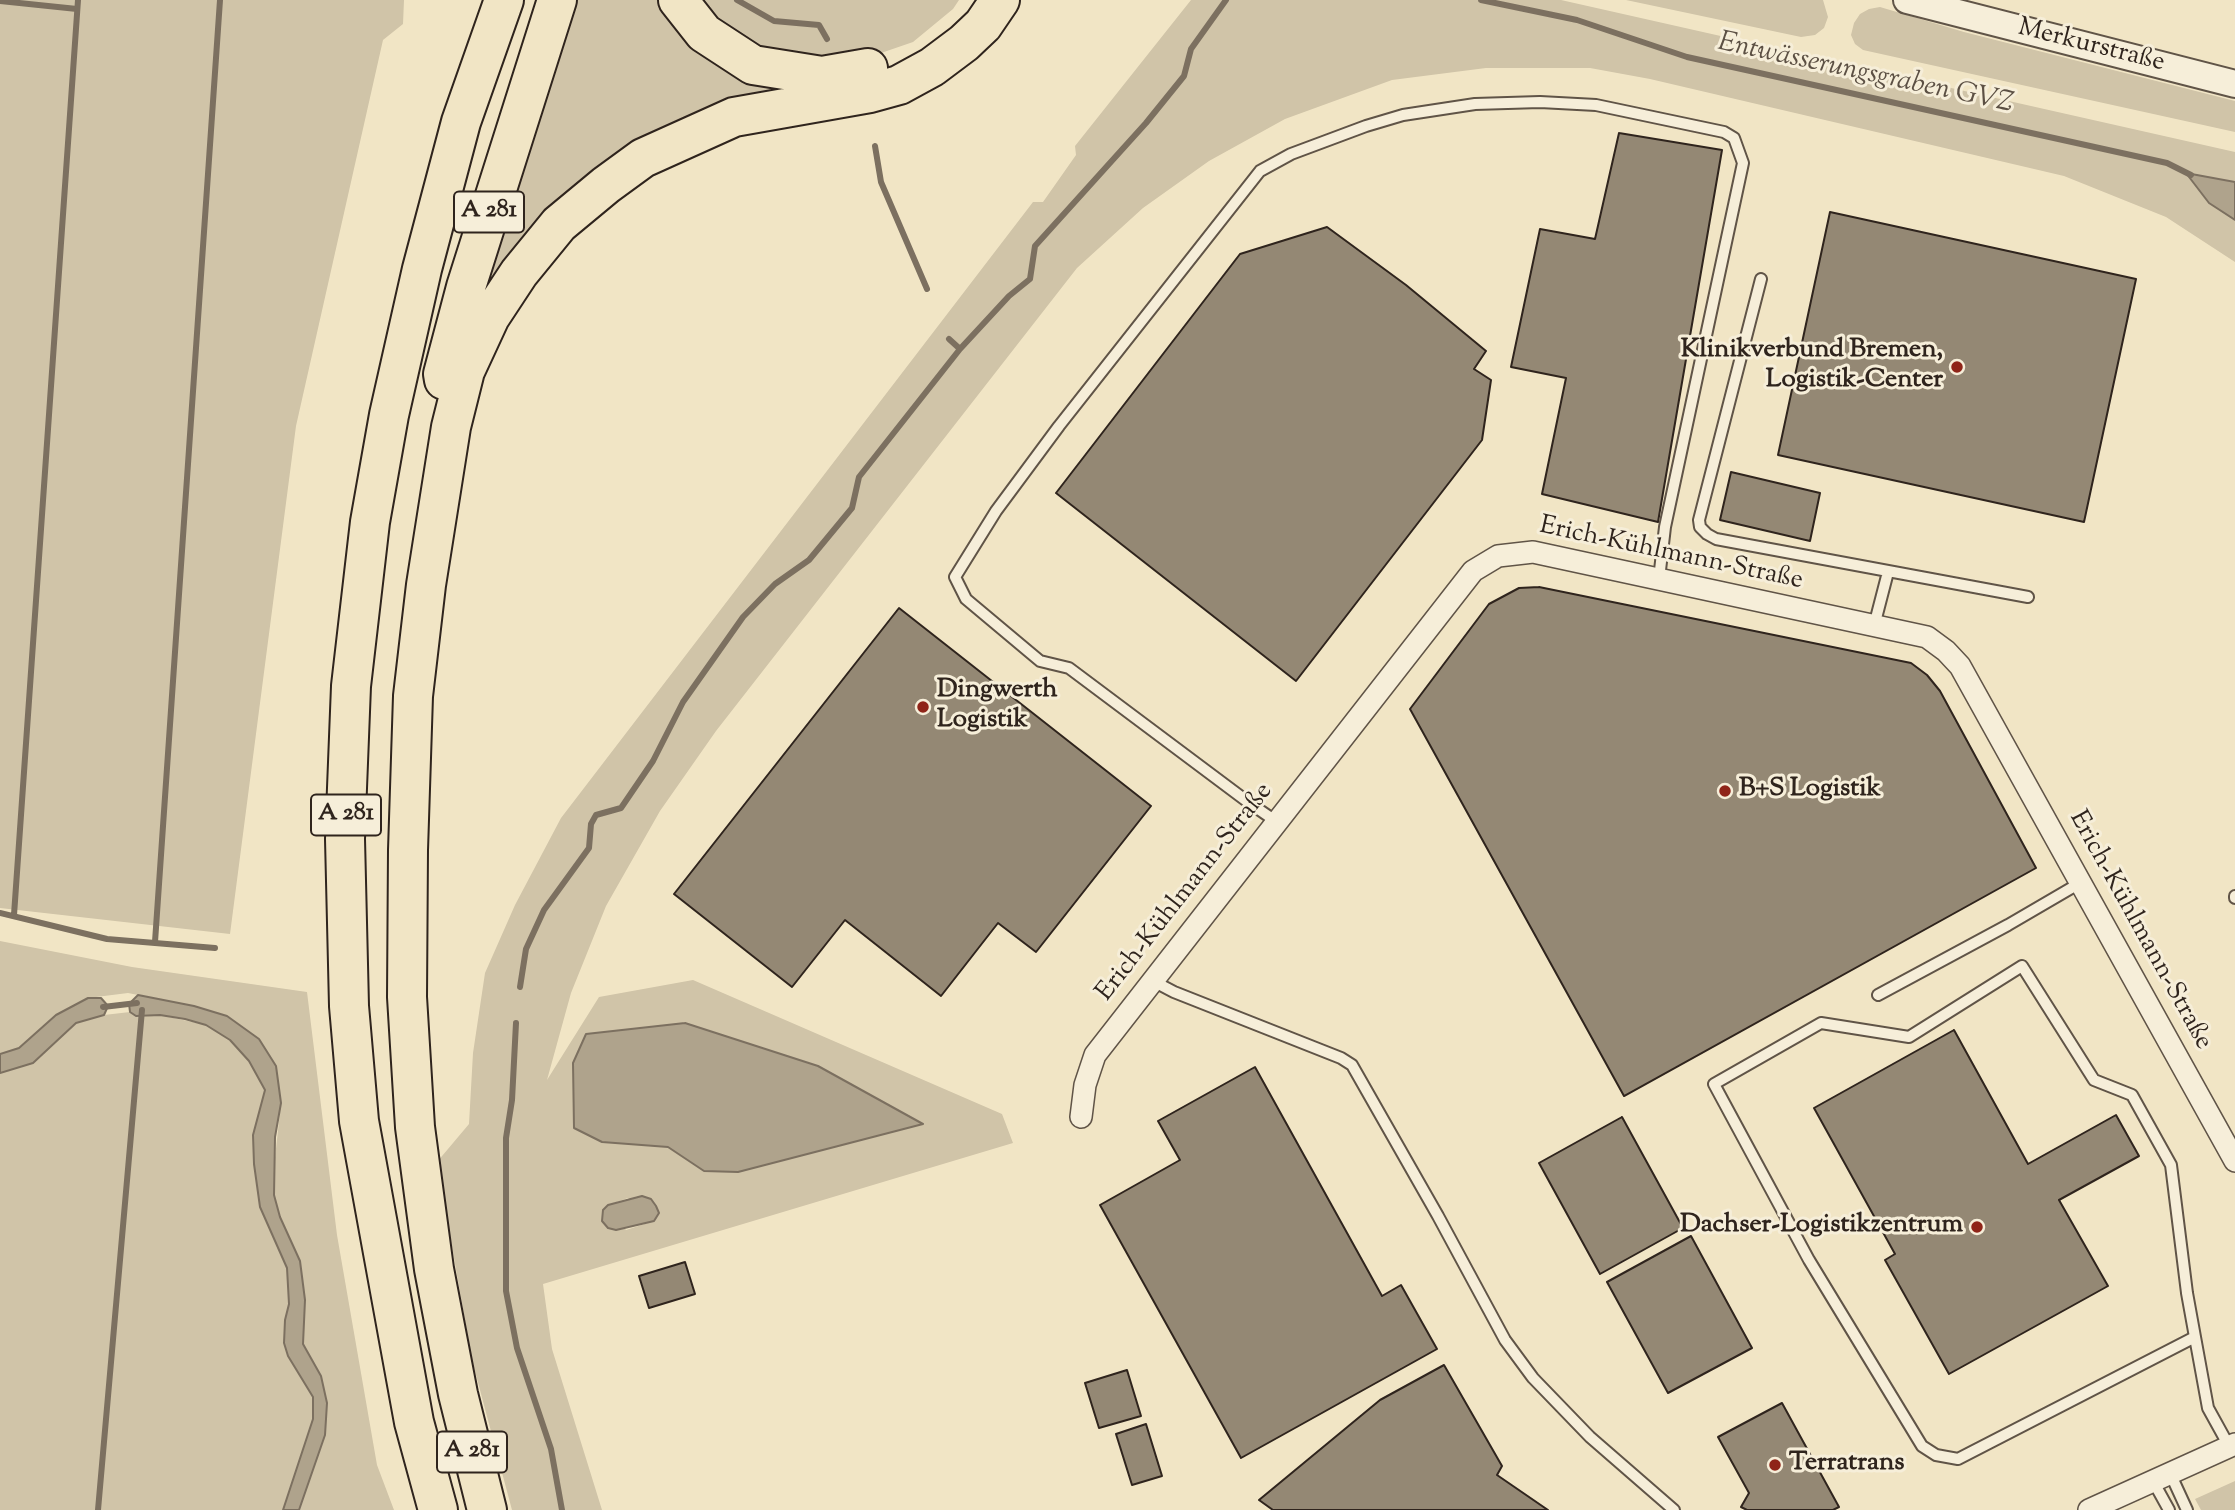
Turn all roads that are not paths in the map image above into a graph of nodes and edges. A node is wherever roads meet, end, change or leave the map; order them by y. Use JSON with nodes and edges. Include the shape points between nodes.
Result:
{"nodes":[{"id":1,"x":504,"y":0,"type":"edge"},
{"id":2,"x":558,"y":0,"type":"edge"},
{"id":3,"x":678,"y":0,"type":"edge"},
{"id":4,"x":969,"y":0,"type":"edge"},
{"id":5,"x":1000,"y":0,"type":"edge"},
{"id":6,"x":1907,"y":0,"type":"edge"},
{"id":7,"x":2235,"y":85,"type":"edge"},
{"id":8,"x":1761,"y":279,"type":"dead end"},
{"id":9,"x":451,"y":427,"type":"junction"},
{"id":10,"x":1888,"y":572,"type":"junction"},
{"id":11,"x":1659,"y":579,"type":"junction"},
{"id":12,"x":2028,"y":597,"type":"dead end"},
{"id":13,"x":1874,"y":626,"type":"junction"},
{"id":14,"x":1278,"y":822,"type":"junction"},
{"id":15,"x":2080,"y":883,"type":"junction"},
{"id":16,"x":1153,"y":981,"type":"junction"},
{"id":17,"x":1878,"y":995,"type":"dead end"},
{"id":18,"x":1081,"y":1117,"type":"dead end"},
{"id":19,"x":2235,"y":1161,"type":"edge"},
{"id":20,"x":2195,"y":1337,"type":"junction"},
{"id":21,"x":2232,"y":1445,"type":"edge"},
{"id":22,"x":2161,"y":1477,"type":"junction"},
{"id":23,"x":438,"y":1510,"type":"edge"},
{"id":24,"x":487,"y":1510,"type":"edge"},
{"id":25,"x":1674,"y":1510,"type":"edge"},
{"id":26,"x":2090,"y":1510,"type":"edge"},
{"id":27,"x":2169,"y":1510,"type":"edge"},
{"id":28,"x":2187,"y":1510,"type":"edge"}],
"edges":[{"from":1,"to":23,"type":"highway","number":"A 281","via":[[461,122],[389,415],[370,522],[351,686],[345,839],[349,1006],[359,1121],[414,1422]]},
{"from":2,"to":9,"type":"highway","number":"A 281","via":[[466,287],[443,374]]},
{"from":3,"to":4,"type":"highway","via":[[704,33],[753,65],[822,75],[891,61],[942,30]]},
{"from":5,"to":9,"type":"highway","via":[[964,43],[899,85],[734,117],[643,158],[606,185],[559,224],[490,317],[465,371]]},
{"from":6,"to":7,"type":"street","name":"Merkurstraße"},
{"from":8,"to":10,"type":"lane","via":[[1700,527],[1716,539]]},
{"from":9,"to":24,"type":"highway","number":"A 281","via":[[414,696],[407,997],[415,1127],[434,1269]]},
{"from":10,"to":12,"type":"lane"},
{"from":10,"to":13,"type":"lane"},
{"from":11,"to":13,"type":"street","name":"Erich-Kühlmann-Straße"},
{"from":11,"to":14,"type":"street","name":"Erich-Kühlmann-Straße","via":[[1533,552],[1498,556],[1473,571]]},
{"from":11,"to":14,"type":"lane","via":[[1665,527],[1743,163],[1734,138],[1724,132],[1596,105],[1475,104],[1366,126],[1260,171],[996,511],[955,577],[965,599],[1041,661],[1069,668]]},
{"from":13,"to":15,"type":"street","name":"Erich-Kühlmann-Straße","via":[[1927,637],[1960,666]]},
{"from":14,"to":16,"type":"street","name":"Erich-Kühlmann-Straße"},
{"from":15,"to":17,"type":"lane"},
{"from":15,"to":19,"type":"street","name":"Erich-Kühlmann-Straße"},
{"from":16,"to":18,"type":"street","name":"Erich-Kühlmann-Straße","via":[[1095,1055]]},
{"from":16,"to":25,"type":"lane","via":[[1352,1065],[1505,1340],[1533,1378],[1590,1437]]},
{"from":20,"to":20,"type":"lane","via":[[2171,1165],[2132,1095],[2094,1080],[2022,966],[1909,1037],[1821,1023],[1714,1084],[1809,1260],[1922,1446],[1936,1454],[1958,1459]]},
{"from":20,"to":21,"type":"lane","via":[[2208,1408]]},
{"from":21,"to":22,"type":"street"},
{"from":22,"to":26,"type":"street"},
{"from":22,"to":27,"type":"lane"},
{"from":22,"to":28,"type":"lane"}]}
